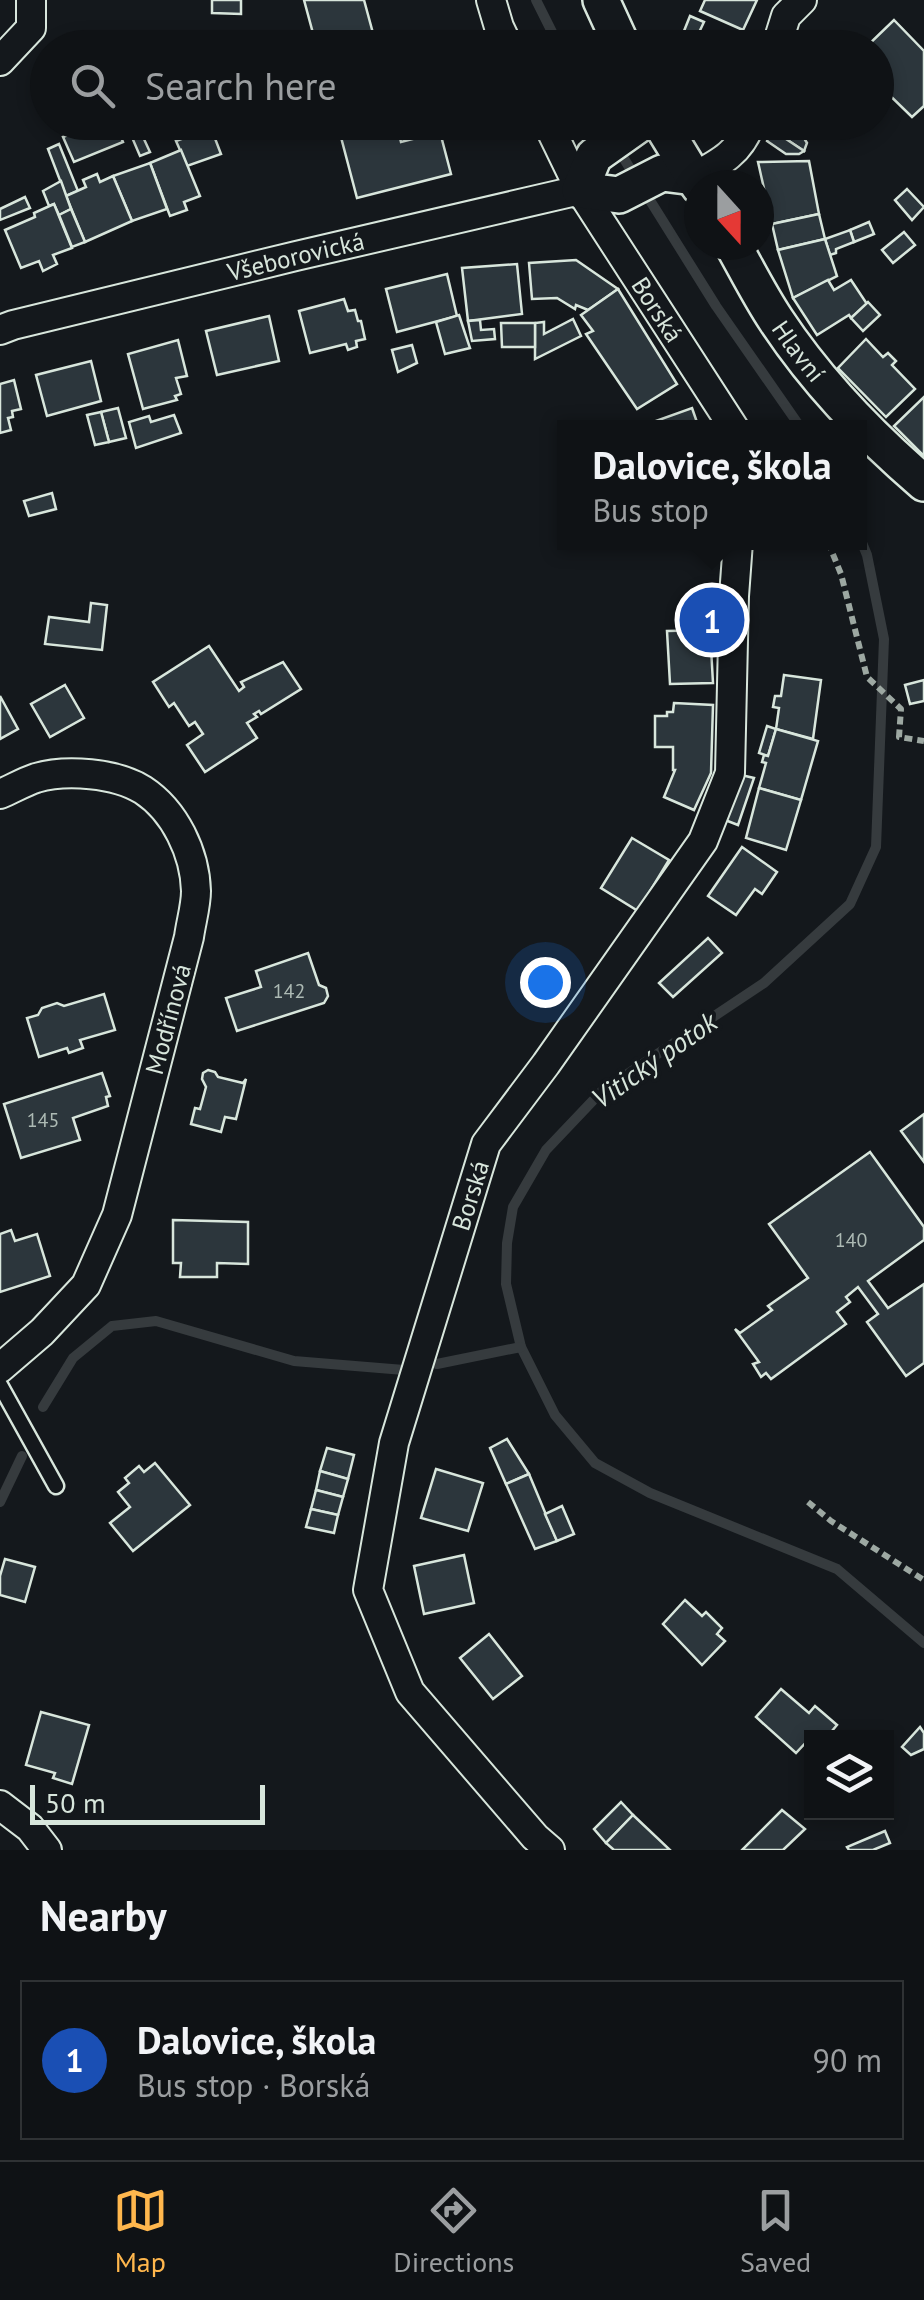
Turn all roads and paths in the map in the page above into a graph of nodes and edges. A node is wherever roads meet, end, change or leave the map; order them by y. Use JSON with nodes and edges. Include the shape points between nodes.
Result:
{"nodes":[{"id":1,"x":31,"y":0,"type":"edge"},
{"id":2,"x":491,"y":0,"type":"edge"},
{"id":3,"x":601,"y":0,"type":"edge"},
{"id":4,"x":802,"y":0,"type":"edge"},
{"id":5,"x":500,"y":30,"type":"edge"},
{"id":6,"x":615,"y":30,"type":"edge"},
{"id":7,"x":782,"y":30,"type":"edge"},
{"id":8,"x":0,"y":61,"type":"edge"},
{"id":9,"x":555,"y":140,"type":"edge"},
{"id":10,"x":620,"y":140,"type":"edge"},
{"id":11,"x":657,"y":140,"type":"edge"},
{"id":12,"x":743,"y":140,"type":"edge"},
{"id":13,"x":705,"y":170,"type":"edge"},
{"id":14,"x":684,"y":178,"type":"edge"},
{"id":15,"x":684,"y":179,"type":"edge"},
{"id":16,"x":580,"y":190,"type":"junction"},
{"id":17,"x":742,"y":260,"type":"edge"},
{"id":18,"x":4,"y":326,"type":"edge"},
{"id":19,"x":729,"y":420,"type":"edge"},
{"id":20,"x":858,"y":420,"type":"edge"},
{"id":21,"x":867,"y":428,"type":"edge"},
{"id":22,"x":924,"y":483,"type":"edge"},
{"id":23,"x":737,"y":550,"type":"edge"},
{"id":24,"x":831,"y":550,"type":"edge"},
{"id":25,"x":924,"y":741,"type":"edge"},
{"id":26,"x":0,"y":794,"type":"edge"},
{"id":27,"x":0,"y":1368,"type":"edge"},
{"id":28,"x":0,"y":1384,"type":"edge"},
{"id":29,"x":56,"y":1486,"type":"dead end"},
{"id":30,"x":808,"y":1502,"type":"dead end"},
{"id":31,"x":924,"y":1580,"type":"edge"},
{"id":32,"x":0,"y":1805,"type":"edge"},
{"id":33,"x":47,"y":1850,"type":"edge"},
{"id":34,"x":550,"y":1850,"type":"edge"}],
"edges":[{"from":1,"to":8,"type":"street","via":[[30,28]]},
{"from":2,"to":5,"type":"street"},
{"from":3,"to":6,"type":"street"},
{"from":4,"to":7,"type":"street"},
{"from":9,"to":16,"type":"street","name":"Borská"},
{"from":10,"to":16,"type":"street","via":[[594,156]]},
{"from":11,"to":14,"type":"street"},
{"from":12,"to":13,"type":"street","via":[[725,161]]},
{"from":15,"to":16,"type":"street","via":[[619,195]]},
{"from":16,"to":18,"type":"street","name":"Všeborovická"},
{"from":16,"to":19,"type":"street","name":"Borská"},
{"from":17,"to":20,"type":"street","name":"Hlavní","via":[[776,320]]},
{"from":21,"to":22,"type":"street","name":"Hlavní"},
{"from":23,"to":34,"type":"street","name":"Borská","via":[[730,773],[703,841],[486,1144],[394,1442],[368,1590],[410,1692]]},
{"from":24,"to":25,"type":"path","via":[[868,677],[900,709],[899,738]]},
{"from":26,"to":27,"type":"street","name":"Modřínová","via":[[38,777],[77,773],[142,790],[188,846],[196,892],[117,1215],[86,1285]]},
{"from":28,"to":29,"type":"lane"},
{"from":30,"to":31,"type":"path"},
{"from":32,"to":33,"type":"street"}]}
